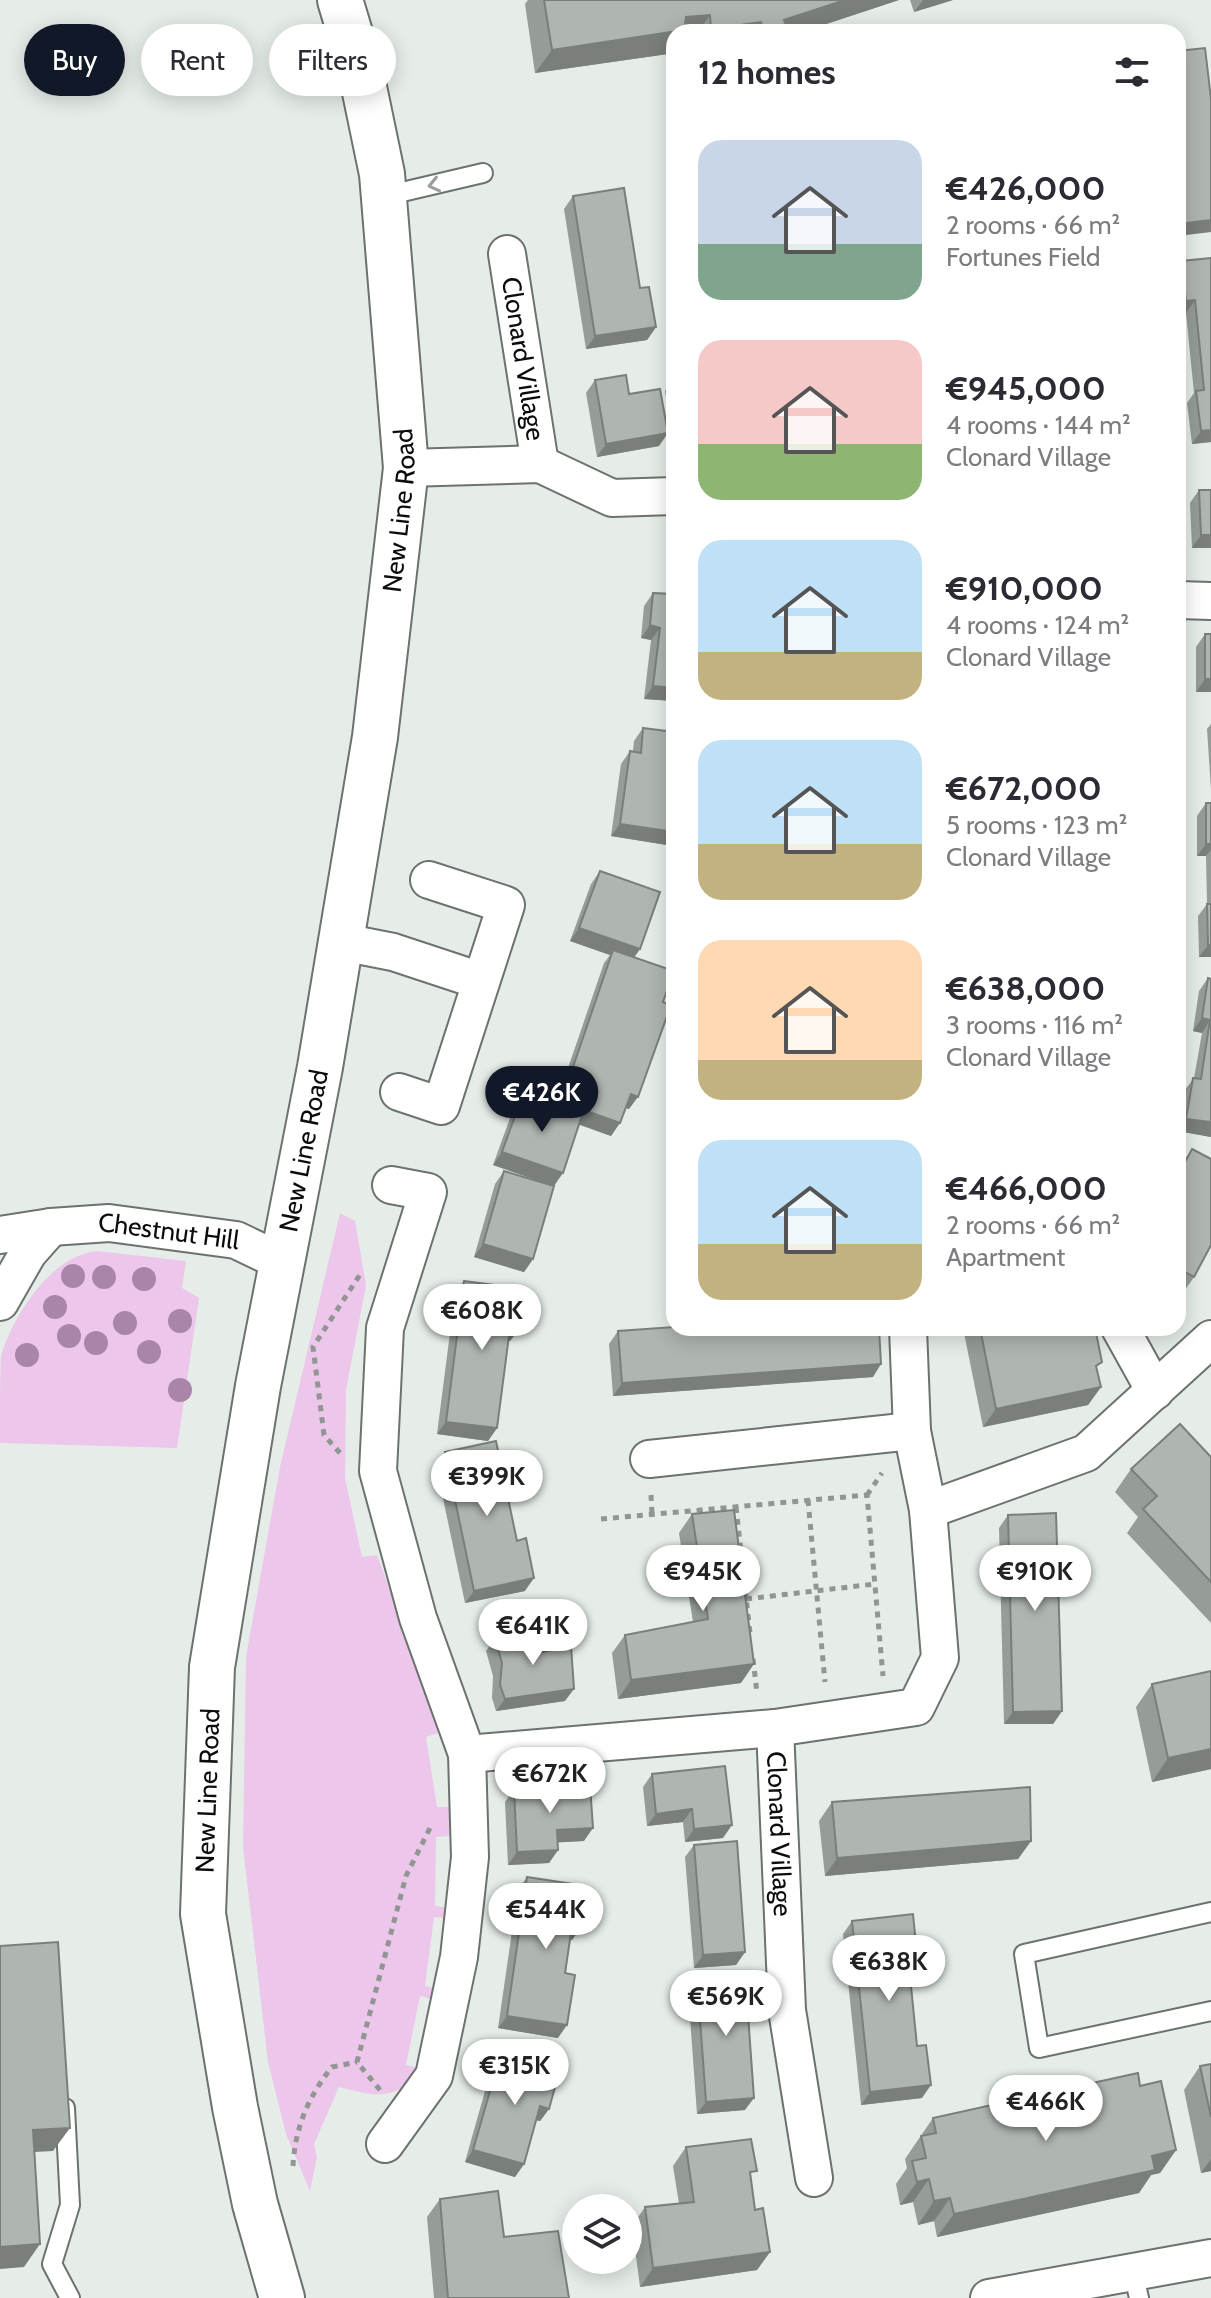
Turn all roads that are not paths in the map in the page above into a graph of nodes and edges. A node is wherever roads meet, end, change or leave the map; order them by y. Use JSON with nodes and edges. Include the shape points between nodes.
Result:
{"nodes":[{"id":1,"x":340,"y":0,"type":"edge"},
{"id":2,"x":483,"y":173,"type":"dead end"},
{"id":3,"x":385,"y":196,"type":"junction"},
{"id":4,"x":507,"y":254,"type":"dead end"},
{"id":5,"x":540,"y":464,"type":"junction"},
{"id":6,"x":406,"y":468,"type":"junction"},
{"id":7,"x":666,"y":496,"type":"edge"},
{"id":8,"x":1186,"y":600,"type":"edge"},
{"id":9,"x":1211,"y":601,"type":"edge"},
{"id":10,"x":429,"y":880,"type":"dead end"},
{"id":11,"x":342,"y":942,"type":"junction"},
{"id":12,"x":481,"y":981,"type":"junction"},
{"id":13,"x":399,"y":1092,"type":"dead end"},
{"id":14,"x":391,"y":1185,"type":"dead end"},
{"id":15,"x":51,"y":1227,"type":"junction"},
{"id":16,"x":0,"y":1235,"type":"edge"},
{"id":17,"x":282,"y":1262,"type":"junction"},
{"id":18,"x":0,"y":1302,"type":"edge"},
{"id":19,"x":908,"y":1336,"type":"edge"},
{"id":20,"x":1124,"y":1336,"type":"edge"},
{"id":21,"x":1211,"y":1339,"type":"edge"},
{"id":22,"x":1155,"y":1391,"type":"junction"},
{"id":23,"x":912,"y":1431,"type":"junction"},
{"id":24,"x":649,"y":1459,"type":"dead end"},
{"id":25,"x":928,"y":1510,"type":"junction"},
{"id":26,"x":775,"y":1728,"type":"junction"},
{"id":27,"x":467,"y":1754,"type":"junction"},
{"id":28,"x":1211,"y":1912,"type":"edge"},
{"id":29,"x":1211,"y":2011,"type":"edge"},
{"id":30,"x":64,"y":2082,"type":"edge"},
{"id":31,"x":394,"y":2130,"type":"road end"},
{"id":32,"x":814,"y":2178,"type":"dead end"},
{"id":33,"x":1211,"y":2258,"type":"edge"},
{"id":34,"x":1136,"y":2285,"type":"edge"},
{"id":35,"x":70,"y":2298,"type":"edge"},
{"id":36,"x":282,"y":2298,"type":"edge"},
{"id":37,"x":989,"y":2298,"type":"edge"}],
"edges":[{"from":1,"to":3,"type":"main road","name":"New Line Road","via":[[359,63]]},
{"from":2,"to":3,"type":"lane","one_way":true},
{"from":3,"to":6,"type":"main road","name":"New Line Road"},
{"from":4,"to":5,"type":"street","name":"Clonard Village"},
{"from":5,"to":6,"type":"street","name":"Clonard Village"},
{"from":5,"to":7,"type":"street","name":"Clonard Village","via":[[612,498]]},
{"from":6,"to":11,"type":"main road","name":"New Line Road","via":[[375,737]]},
{"from":8,"to":9,"type":"street"},
{"from":10,"to":12,"type":"street","via":[[506,905]]},
{"from":11,"to":12,"type":"street","via":[[393,952]]},
{"from":11,"to":17,"type":"main road","name":"New Line Road"},
{"from":12,"to":13,"type":"street","via":[[441,1106]]},
{"from":14,"to":27,"type":"street","via":[[428,1192],[385,1328],[378,1471],[418,1618]]},
{"from":15,"to":16,"type":"street","name":"Chestnut Hill"},
{"from":15,"to":17,"type":"street","name":"Chestnut Hill","via":[[109,1223],[236,1240]]},
{"from":15,"to":18,"type":"street","via":[[28,1253]]},
{"from":17,"to":36,"type":"main road","name":"New Line Road","via":[[212,1667],[203,1899],[235,2107]]},
{"from":19,"to":23,"type":"street","name":"Clonard Village"},
{"from":20,"to":22,"type":"street"},
{"from":21,"to":22,"type":"street"},
{"from":22,"to":25,"type":"street","via":[[1086,1453]]},
{"from":23,"to":24,"type":"street"},
{"from":23,"to":25,"type":"street","name":"Clonard Village"},
{"from":25,"to":26,"type":"street","name":"Clonard Village","via":[[940,1658],[916,1707]]},
{"from":26,"to":27,"type":"street","name":"Clonard Village"},
{"from":26,"to":32,"type":"street","name":"Clonard Village","via":[[787,2010]]},
{"from":27,"to":31,"type":"street","via":[[470,1857],[459,1957],[434,2076]]},
{"from":28,"to":29,"type":"lane","via":[[1024,1954],[1039,2048]]},
{"from":30,"to":35,"type":"lane","via":[[70,2205],[52,2264]]},
{"from":33,"to":34,"type":"street"},
{"from":34,"to":37,"type":"street"}]}
